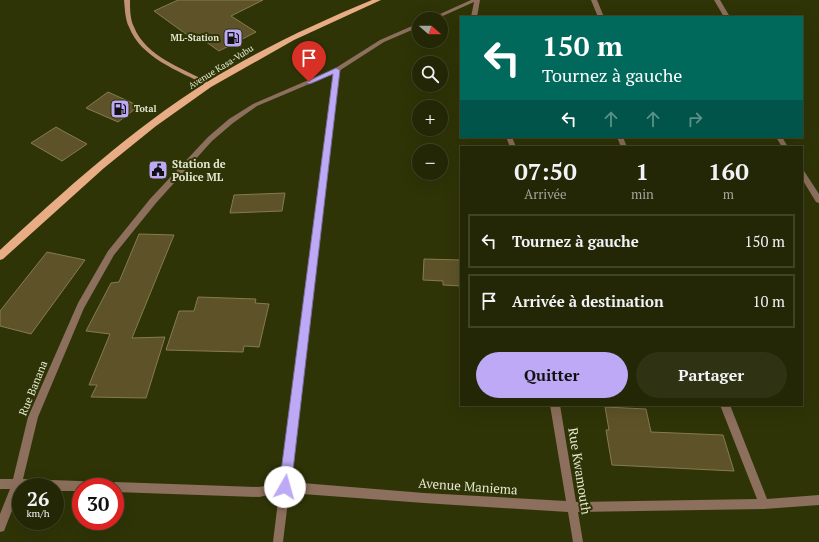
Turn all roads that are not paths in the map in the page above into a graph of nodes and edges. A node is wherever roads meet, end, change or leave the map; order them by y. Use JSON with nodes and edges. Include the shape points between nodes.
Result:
{"nodes":[{"id":1,"x":127,"y":0,"type":"edge"},
{"id":2,"x":378,"y":0,"type":"edge"},
{"id":3,"x":476,"y":0,"type":"edge"},
{"id":4,"x":594,"y":0,"type":"edge"},
{"id":5,"x":717,"y":0,"type":"edge"},
{"id":6,"x":448,"y":12,"type":"edge"},
{"id":7,"x":474,"y":16,"type":"edge"},
{"id":8,"x":601,"y":16,"type":"edge"},
{"id":9,"x":726,"y":16,"type":"edge"},
{"id":10,"x":412,"y":28,"type":"edge"},
{"id":11,"x":336,"y":70,"type":"junction"},
{"id":12,"x":208,"y":84,"type":"junction"},
{"id":13,"x":803,"y":175,"type":"edge"},
{"id":14,"x":819,"y":200,"type":"edge"},
{"id":15,"x":0,"y":256,"type":"edge"},
{"id":16,"x":555,"y":406,"type":"edge"},
{"id":17,"x":725,"y":406,"type":"edge"},
{"id":18,"x":18,"y":478,"type":"edge"},
{"id":19,"x":0,"y":484,"type":"edge"},
{"id":20,"x":12,"y":484,"type":"edge"},
{"id":21,"x":124,"y":487,"type":"edge"},
{"id":22,"x":285,"y":487,"type":"junction"},
{"id":23,"x":12,"y":496,"type":"edge"},
{"id":24,"x":819,"y":500,"type":"edge"},
{"id":25,"x":764,"y":504,"type":"junction"},
{"id":26,"x":571,"y":507,"type":"junction"},
{"id":27,"x":0,"y":526,"type":"edge"},
{"id":28,"x":278,"y":542,"type":"edge"},
{"id":29,"x":578,"y":542,"type":"edge"}],
"edges":[{"from":1,"to":12,"type":"street","via":[[130,27],[138,41],[157,56]]},
{"from":2,"to":12,"type":"main road","name":"Avenue Kasa-Vubu","via":[[283,42]]},
{"from":3,"to":6,"type":"street"},
{"from":3,"to":7,"type":"street"},
{"from":4,"to":8,"type":"street"},
{"from":5,"to":9,"type":"street"},
{"from":10,"to":11,"type":"street","name":"Rue Banana","via":[[382,41]]},
{"from":11,"to":18,"type":"street","name":"Rue Banana","via":[[255,106],[231,121],[210,139],[153,201],[111,254],[81,306],[33,417]]},
{"from":11,"to":22,"type":"street"},
{"from":12,"to":15,"type":"main road","name":"Avenue Kasa-Vubu","via":[[133,140],[56,204]]},
{"from":13,"to":14,"type":"street"},
{"from":16,"to":26,"type":"street","name":"Rue Kwamouth"},
{"from":17,"to":25,"type":"street"},
{"from":19,"to":20,"type":"street"},
{"from":21,"to":22,"type":"street","name":"Avenue Maniema","via":[[260,492]]},
{"from":22,"to":26,"type":"street","name":"Avenue Maniema"},
{"from":22,"to":28,"type":"street"},
{"from":23,"to":27,"type":"street","name":"Rue Banana"},
{"from":24,"to":25,"type":"street","name":"Avenue Maniema"},
{"from":25,"to":26,"type":"street","name":"Avenue Maniema"},
{"from":26,"to":29,"type":"street","name":"Rue Kwamouth"}]}
